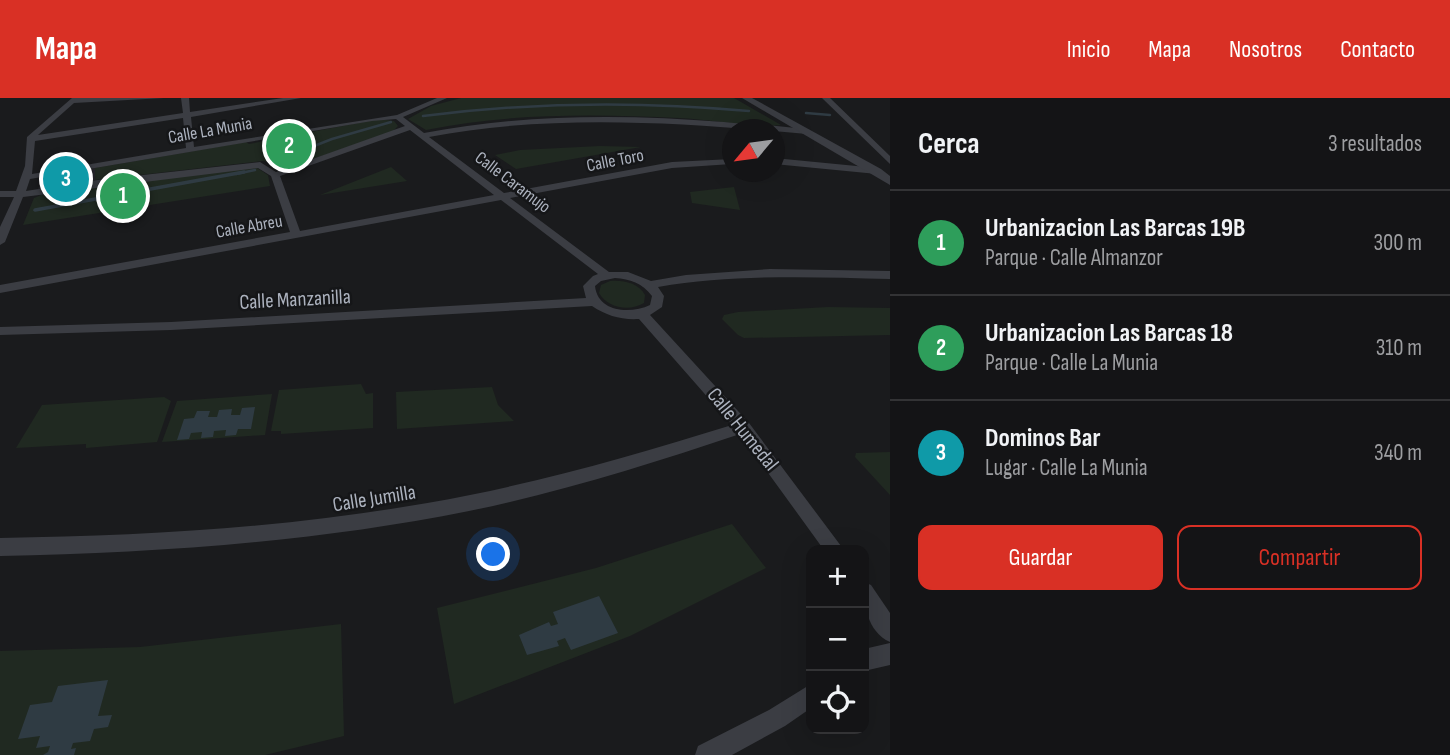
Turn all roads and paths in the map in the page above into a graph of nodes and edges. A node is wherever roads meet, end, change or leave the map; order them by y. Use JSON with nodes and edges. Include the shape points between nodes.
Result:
{"nodes":[{"id":1,"x":160,"y":98,"type":"edge"},
{"id":2,"x":185,"y":98,"type":"edge"},
{"id":3,"x":297,"y":98,"type":"edge"},
{"id":4,"x":443,"y":98,"type":"edge"},
{"id":5,"x":746,"y":98,"type":"edge"},
{"id":6,"x":762,"y":98,"type":"edge"},
{"id":7,"x":827,"y":98,"type":"edge"},
{"id":8,"x":74,"y":99,"type":"edge"},
{"id":9,"x":187,"y":115,"type":"junction"},
{"id":10,"x":398,"y":117,"type":"junction"},
{"id":11,"x":410,"y":127,"type":"junction"},
{"id":12,"x":807,"y":132,"type":"junction"},
{"id":13,"x":422,"y":136,"type":"junction"},
{"id":14,"x":30,"y":139,"type":"junction"},
{"id":15,"x":190,"y":149,"type":"junction"},
{"id":16,"x":722,"y":161,"type":"edge"},
{"id":17,"x":890,"y":161,"type":"edge"},
{"id":18,"x":785,"y":162,"type":"edge"},
{"id":19,"x":890,"y":167,"type":"edge"},
{"id":20,"x":877,"y":171,"type":"junction"},
{"id":21,"x":275,"y":175,"type":"junction"},
{"id":22,"x":28,"y":177,"type":"junction"},
{"id":23,"x":890,"y":182,"type":"edge"},
{"id":24,"x":0,"y":194,"type":"edge"},
{"id":25,"x":20,"y":194,"type":"junction"},
{"id":26,"x":504,"y":197,"type":"junction"},
{"id":27,"x":296,"y":235,"type":"junction"},
{"id":28,"x":0,"y":242,"type":"edge"},
{"id":29,"x":606,"y":275,"type":"junction"},
{"id":30,"x":890,"y":275,"type":"edge"},
{"id":31,"x":649,"y":285,"type":"junction"},
{"id":32,"x":0,"y":289,"type":"edge"},
{"id":33,"x":592,"y":302,"type":"junction"},
{"id":34,"x":643,"y":314,"type":"junction"},
{"id":35,"x":0,"y":331,"type":"edge"},
{"id":36,"x":743,"y":427,"type":"junction"},
{"id":37,"x":831,"y":545,"type":"edge"},
{"id":38,"x":0,"y":547,"type":"edge"},
{"id":39,"x":869,"y":600,"type":"edge"},
{"id":40,"x":890,"y":631,"type":"edge"},
{"id":41,"x":890,"y":654,"type":"edge"},
{"id":42,"x":869,"y":659,"type":"edge"},
{"id":43,"x":806,"y":698,"type":"edge"},
{"id":44,"x":707,"y":755,"type":"edge"}],
"edges":[{"from":1,"to":8,"type":"street"},
{"from":2,"to":9,"type":"street"},
{"from":3,"to":9,"type":"street"},
{"from":4,"to":10,"type":"street","name":"Calle La Munia"},
{"from":5,"to":12,"type":"street"},
{"from":6,"to":19,"type":"street"},
{"from":7,"to":17,"type":"street"},
{"from":8,"to":14,"type":"street"},
{"from":9,"to":14,"type":"street"},
{"from":9,"to":15,"type":"street"},
{"from":10,"to":11,"type":"street","name":"Calle Caramujo"},
{"from":10,"to":15,"type":"street","name":"Calle La Munia"},
{"from":11,"to":13,"type":"street","name":"Calle Caramujo"},
{"from":11,"to":21,"type":"street"},
{"from":12,"to":13,"type":"street","via":[[600,120],[490,125]]},
{"from":12,"to":20,"type":"street"},
{"from":13,"to":26,"type":"street","name":"Calle Caramujo"},
{"from":14,"to":22,"type":"street"},
{"from":15,"to":22,"type":"street","name":"Calle La Munia"},
{"from":16,"to":26,"type":"street","name":"Calle Toro","via":[[672,165]]},
{"from":18,"to":20,"type":"street"},
{"from":20,"to":23,"type":"street"},
{"from":21,"to":25,"type":"street","via":[[264,166],[249,165]]},
{"from":21,"to":27,"type":"street"},
{"from":22,"to":25,"type":"street"},
{"from":24,"to":25,"type":"street"},
{"from":25,"to":28,"type":"street"},
{"from":26,"to":27,"type":"street","name":"Calle Abreu"},
{"from":26,"to":29,"type":"street","name":"Calle Caramujo"},
{"from":27,"to":32,"type":"street","name":"Calle Abreu"},
{"from":29,"to":31,"type":"street","via":[[624,275]]},
{"from":29,"to":33,"type":"street","via":[[588,285]]},
{"from":30,"to":31,"type":"street","via":[[770,273]]},
{"from":31,"to":34,"type":"street","via":[[658,302]]},
{"from":33,"to":34,"type":"street","via":[[621,315]]},
{"from":33,"to":35,"type":"street","name":"Calle Manzanilla"},
{"from":34,"to":36,"type":"street","name":"Calle Humedal"},
{"from":36,"to":37,"type":"street","name":"Calle Humedal"},
{"from":36,"to":38,"type":"street","name":"Calle Jumilla","via":[[597,474],[417,514],[229,539]]},
{"from":39,"to":40,"type":"street"},
{"from":41,"to":42,"type":"street"},
{"from":43,"to":44,"type":"street"}]}
